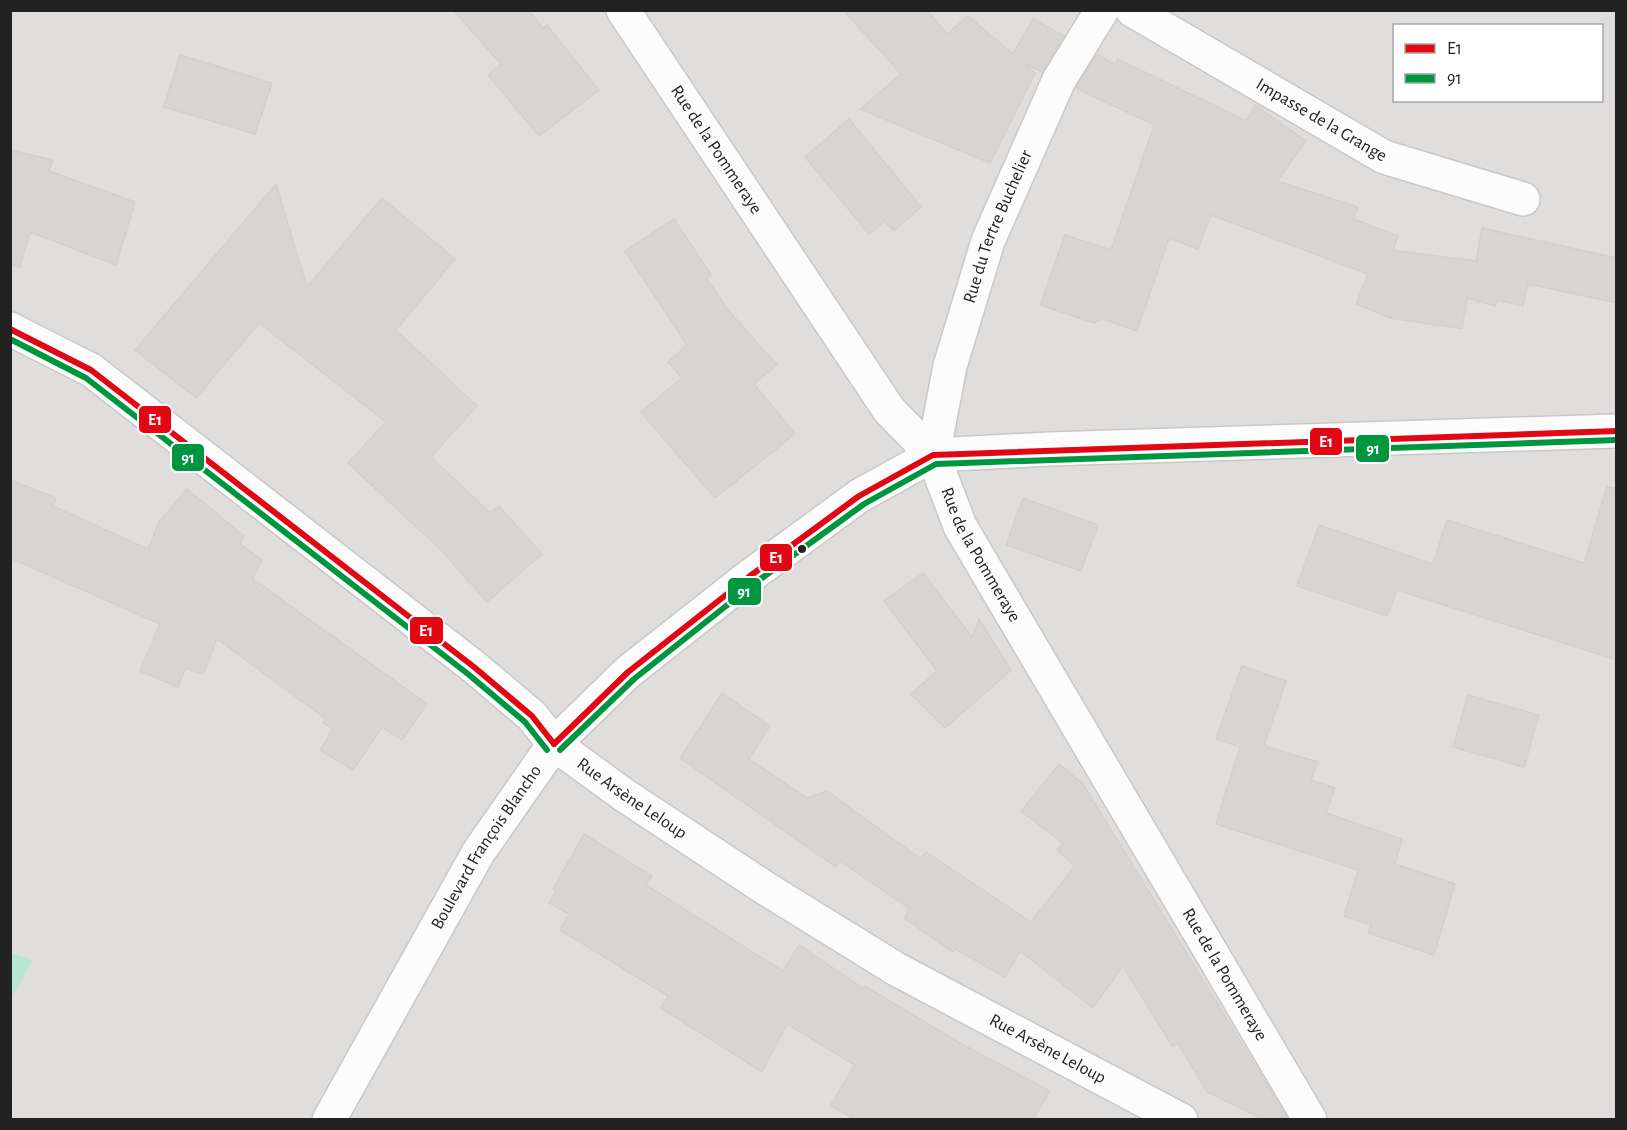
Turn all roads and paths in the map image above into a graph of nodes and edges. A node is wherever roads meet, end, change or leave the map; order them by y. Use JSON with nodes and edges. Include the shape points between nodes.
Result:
{"nodes":[{"id":1,"x":623,"y":10,"type":"edge"},
{"id":2,"x":1102,"y":10,"type":"edge"},
{"id":3,"x":1132,"y":10,"type":"edge"},
{"id":4,"x":1523,"y":199,"type":"dead end"},
{"id":5,"x":10,"y":329,"type":"edge"},
{"id":6,"x":1617,"y":431,"type":"edge"},
{"id":7,"x":933,"y":455,"type":"junction"},
{"id":8,"x":554,"y":744,"type":"junction"},
{"id":9,"x":329,"y":1119,"type":"edge"},
{"id":10,"x":1181,"y":1119,"type":"edge"},
{"id":11,"x":1310,"y":1119,"type":"edge"}],
"edges":[{"from":1,"to":7,"type":"street","name":"Rue de la Pommeraye","via":[[889,410]]},
{"from":2,"to":7,"type":"street","name":"Rue du Tertre Buchelier","via":[[1059,80],[988,241],[950,366]]},
{"from":3,"to":4,"type":"street","name":"Impasse de la Grange","via":[[1384,158]]},
{"from":5,"to":8,"type":"street","name":"Rue Arsène Leloup","via":[[91,370],[474,667],[532,716]]},
{"from":6,"to":7,"type":"street","name":"Boulevard François Blancho"},
{"from":7,"to":8,"type":"street","name":"Boulevard François Blancho","via":[[859,496],[732,590],[628,672]]},
{"from":7,"to":11,"type":"street","name":"Rue de la Pommeraye","via":[[960,526]]},
{"from":8,"to":9,"type":"street","name":"Boulevard François Blancho","via":[[478,853]]},
{"from":8,"to":10,"type":"street","name":"Rue Arsène Leloup","via":[[765,888],[896,969]]}]}
